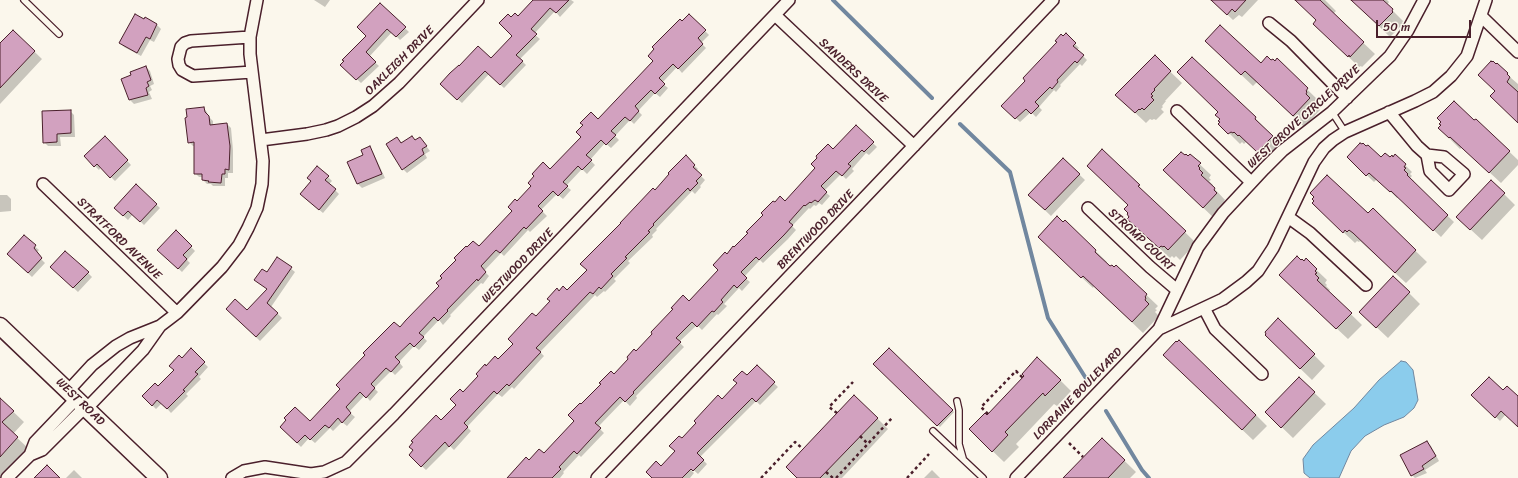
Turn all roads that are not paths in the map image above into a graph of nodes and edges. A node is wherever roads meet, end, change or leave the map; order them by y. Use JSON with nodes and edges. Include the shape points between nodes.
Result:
{"nodes":[{"id":1,"x":24,"y":0,"type":"edge"},
{"id":2,"x":257,"y":0,"type":"edge"},
{"id":3,"x":478,"y":0,"type":"edge"},
{"id":4,"x":789,"y":0,"type":"edge"},
{"id":5,"x":1052,"y":0,"type":"edge"},
{"id":6,"x":1424,"y":0,"type":"edge"},
{"id":7,"x":1486,"y":0,"type":"edge"},
{"id":8,"x":775,"y":15,"type":"junction"},
{"id":9,"x":1481,"y":16,"type":"junction"},
{"id":10,"x":1269,"y":23,"type":"dead end"},
{"id":11,"x":59,"y":34,"type":"dead end"},
{"id":12,"x":250,"y":37,"type":"junction"},
{"id":13,"x":1518,"y":52,"type":"edge"},
{"id":14,"x":252,"y":72,"type":"junction"},
{"id":15,"x":1347,"y":98,"type":"junction"},
{"id":16,"x":1177,"y":111,"type":"dead end"},
{"id":17,"x":1332,"y":112,"type":"junction"},
{"id":18,"x":1389,"y":112,"type":"junction"},
{"id":19,"x":1345,"y":132,"type":"junction"},
{"id":20,"x":262,"y":140,"type":"junction"},
{"id":21,"x":914,"y":146,"type":"junction"},
{"id":22,"x":1427,"y":155,"type":"dead end"},
{"id":23,"x":1251,"y":182,"type":"junction"},
{"id":24,"x":43,"y":184,"type":"dead end"},
{"id":25,"x":1088,"y":208,"type":"dead end"},
{"id":26,"x":1288,"y":217,"type":"junction"},
{"id":27,"x":1366,"y":285,"type":"dead end"},
{"id":28,"x":1178,"y":290,"type":"junction"},
{"id":29,"x":1204,"y":308,"type":"junction"},
{"id":30,"x":177,"y":313,"type":"junction"},
{"id":31,"x":0,"y":326,"type":"edge"},
{"id":32,"x":160,"y":326,"type":"junction"},
{"id":33,"x":1159,"y":329,"type":"junction"},
{"id":34,"x":1262,"y":374,"type":"dead end"},
{"id":35,"x":79,"y":401,"type":"junction"},
{"id":36,"x":957,"y":401,"type":"dead end"},
{"id":37,"x":933,"y":431,"type":"dead end"},
{"id":38,"x":963,"y":459,"type":"junction"},
{"id":39,"x":7,"y":478,"type":"edge"},
{"id":40,"x":159,"y":478,"type":"edge"},
{"id":41,"x":232,"y":478,"type":"edge"},
{"id":42,"x":598,"y":478,"type":"edge"},
{"id":43,"x":983,"y":478,"type":"edge"},
{"id":44,"x":1016,"y":478,"type":"edge"}],
"edges":[{"from":1,"to":11,"type":"lane"},
{"from":2,"to":12,"type":"street"},
{"from":3,"to":20,"type":"street","name":"OAKLEIGH DRIVE","via":[[381,100],[367,110],[326,130]]},
{"from":4,"to":8,"type":"street","name":"WESTWOOD DRIVE"},
{"from":5,"to":21,"type":"street","name":"BRENTWOOD DRIVE"},
{"from":6,"to":15,"type":"street","name":"WEST GROVE CIRCLE DRIVE","via":[[1390,56]]},
{"from":7,"to":9,"type":"street"},
{"from":8,"to":21,"type":"street","name":"SANDERS DRIVE"},
{"from":8,"to":41,"type":"street","name":"WESTWOOD DRIVE","via":[[346,462],[324,472],[311,474],[265,467],[244,471]]},
{"from":9,"to":13,"type":"street"},
{"from":9,"to":18,"type":"street","via":[[1467,56],[1451,76],[1433,92]]},
{"from":10,"to":15,"type":"street","via":[[1291,40]]},
{"from":12,"to":14,"type":"street"},
{"from":12,"to":14,"type":"street","via":[[191,41],[181,47],[178,58],[182,70],[193,76]]},
{"from":14,"to":20,"type":"street"},
{"from":15,"to":17,"type":"street","name":"WEST GROVE CIRCLE DRIVE"},
{"from":16,"to":23,"type":"street"},
{"from":17,"to":19,"type":"lane"},
{"from":17,"to":23,"type":"street","name":"WEST GROVE CIRCLE DRIVE","via":[[1282,151]]},
{"from":18,"to":19,"type":"street"},
{"from":18,"to":22,"type":"street"},
{"from":19,"to":26,"type":"street","via":[[1324,148],[1314,162]]},
{"from":20,"to":30,"type":"street","via":[[262,184],[257,208],[248,228],[222,267]]},
{"from":21,"to":42,"type":"street","name":"BRENTWOOD DRIVE"},
{"from":23,"to":28,"type":"street","name":"WEST GROVE CIRCLE DRIVE","via":[[1213,224],[1198,247]]},
{"from":24,"to":30,"type":"street","name":"STRATFORD AVENUE"},
{"from":25,"to":28,"type":"street","name":"STROMP COURT"},
{"from":26,"to":27,"type":"street","via":[[1310,233]]},
{"from":26,"to":29,"type":"street","via":[[1258,271],[1232,293]]},
{"from":28,"to":33,"type":"street","name":"WEST GROVE CIRCLE DRIVE"},
{"from":29,"to":33,"type":"street"},
{"from":29,"to":34,"type":"street","via":[[1215,329]]},
{"from":30,"to":32,"type":"street"},
{"from":31,"to":35,"type":"main road","name":"WEST ROAD"},
{"from":32,"to":35,"type":"street","via":[[143,350]]},
{"from":32,"to":35,"type":"street","via":[[116,346],[92,365]]},
{"from":33,"to":44,"type":"street","name":"LORRAINE BOULEVARD"},
{"from":35,"to":39,"type":"street","via":[[42,450],[30,455]]},
{"from":35,"to":40,"type":"main road","name":"WEST ROAD"},
{"from":36,"to":38,"type":"lane","via":[[959,444]]},
{"from":37,"to":38,"type":"lane"},
{"from":38,"to":43,"type":"lane"}]}
